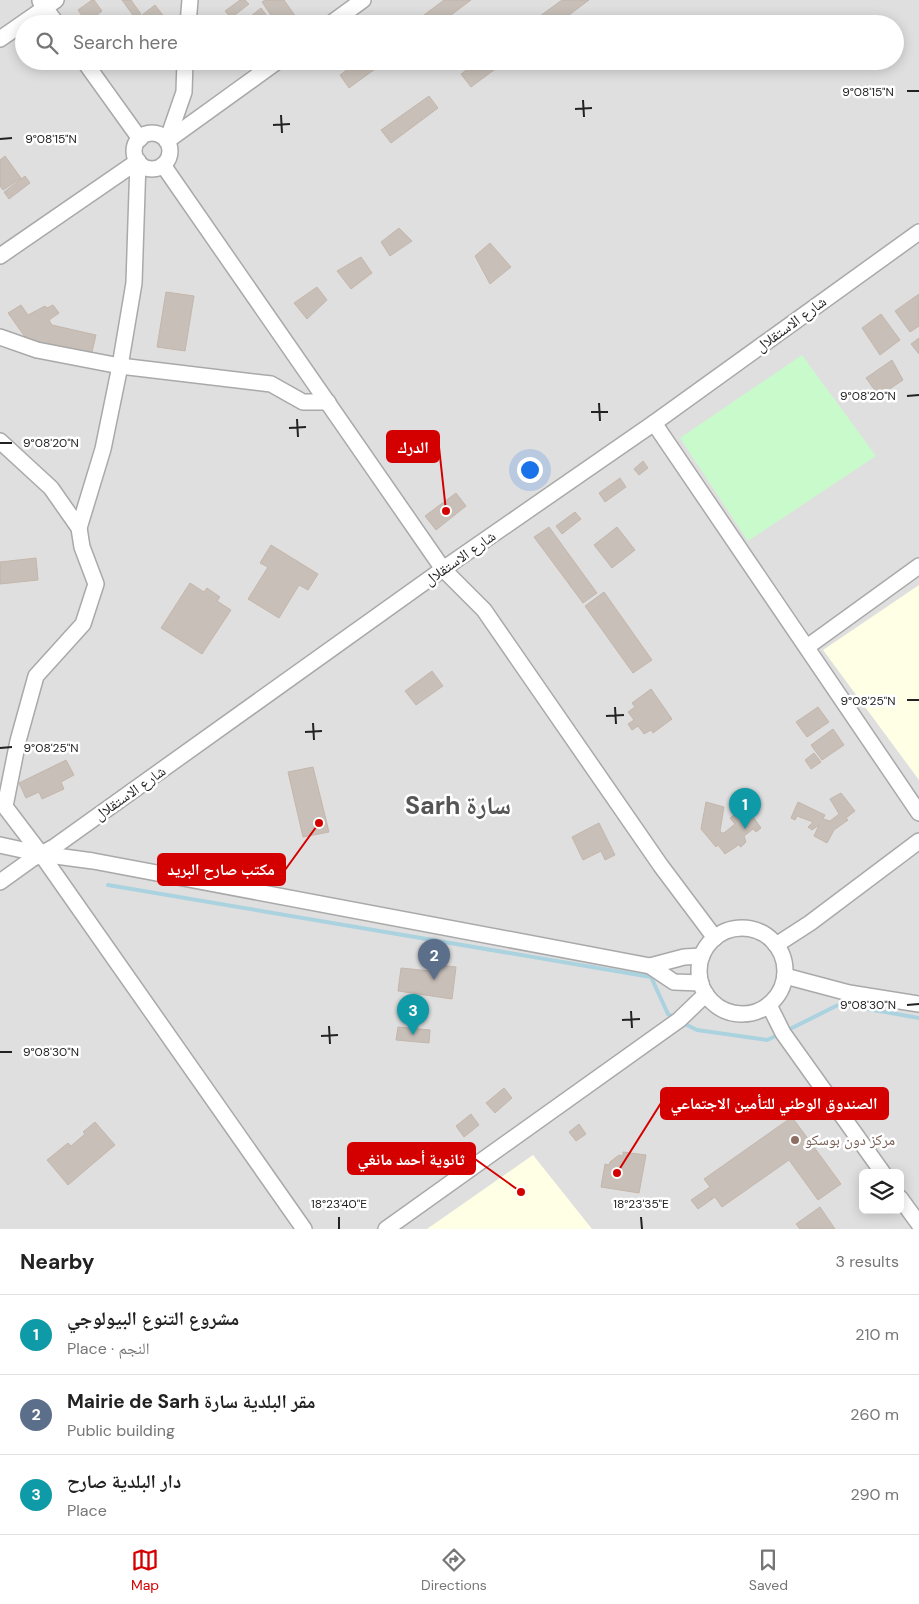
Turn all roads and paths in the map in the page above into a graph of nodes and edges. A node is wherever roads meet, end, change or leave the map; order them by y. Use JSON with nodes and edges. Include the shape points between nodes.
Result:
{"nodes":[{"id":1,"x":190,"y":0,"type":"edge"},
{"id":2,"x":358,"y":1,"type":"edge"},
{"id":3,"x":46,"y":3,"type":"edge"},
{"id":4,"x":31,"y":15,"type":"edge"},
{"id":5,"x":52,"y":15,"type":"edge"},
{"id":6,"x":189,"y":15,"type":"edge"},
{"id":7,"x":341,"y":15,"type":"edge"},
{"id":8,"x":15,"y":28,"type":"edge"},
{"id":9,"x":0,"y":40,"type":"edge"},
{"id":10,"x":91,"y":70,"type":"edge"},
{"id":11,"x":185,"y":70,"type":"edge"},
{"id":12,"x":266,"y":70,"type":"edge"},
{"id":13,"x":140,"y":138,"type":"junction"},
{"id":14,"x":167,"y":141,"type":"junction"},
{"id":15,"x":138,"y":161,"type":"junction"},
{"id":16,"x":163,"y":165,"type":"junction"},
{"id":17,"x":919,"y":232,"type":"edge"},
{"id":18,"x":0,"y":256,"type":"edge"},
{"id":19,"x":0,"y":337,"type":"edge"},
{"id":20,"x":120,"y":366,"type":"junction"},
{"id":21,"x":328,"y":402,"type":"junction"},
{"id":22,"x":654,"y":423,"type":"junction"},
{"id":23,"x":0,"y":441,"type":"edge"},
{"id":24,"x":79,"y":528,"type":"junction"},
{"id":25,"x":919,"y":566,"type":"edge"},
{"id":26,"x":443,"y":569,"type":"junction"},
{"id":27,"x":807,"y":647,"type":"junction"},
{"id":28,"x":2,"y":803,"type":"edge"},
{"id":29,"x":919,"y":813,"type":"edge"},
{"id":30,"x":919,"y":841,"type":"edge"},
{"id":31,"x":0,"y":845,"type":"edge"},
{"id":32,"x":41,"y":854,"type":"junction"},
{"id":33,"x":0,"y":882,"type":"edge"},
{"id":34,"x":715,"y":938,"type":"junction"},
{"id":35,"x":776,"y":944,"type":"junction"},
{"id":36,"x":702,"y":956,"type":"junction"},
{"id":37,"x":650,"y":966,"type":"junction"},
{"id":38,"x":785,"y":976,"type":"junction"},
{"id":39,"x":703,"y":989,"type":"junction"},
{"id":40,"x":919,"y":1004,"type":"edge"},
{"id":41,"x":770,"y":1005,"type":"junction"},
{"id":42,"x":879,"y":1169,"type":"edge"},
{"id":43,"x":904,"y":1203,"type":"edge"},
{"id":44,"x":919,"y":1224,"type":"edge"},
{"id":45,"x":304,"y":1229,"type":"edge"},
{"id":46,"x":386,"y":1229,"type":"edge"}],
"edges":[{"from":1,"to":6,"type":"street"},
{"from":2,"to":7,"type":"street"},
{"from":3,"to":4,"type":"street"},
{"from":3,"to":5,"type":"street"},
{"from":8,"to":9,"type":"street"},
{"from":10,"to":13,"type":"street"},
{"from":11,"to":14,"type":"street","via":[[184,92]]},
{"from":12,"to":14,"type":"street"},
{"from":13,"to":14,"type":"street","via":[[154,134]]},
{"from":13,"to":15,"type":"street","via":[[135,150]]},
{"from":14,"to":16,"type":"street","via":[[170,151]]},
{"from":15,"to":16,"type":"street","via":[[142,166],[153,169]]},
{"from":15,"to":18,"type":"street"},
{"from":15,"to":20,"type":"street","via":[[134,283]]},
{"from":16,"to":21,"type":"street"},
{"from":17,"to":22,"type":"street","name":"شارع الاستقلال"},
{"from":19,"to":20,"type":"street","via":[[37,350]]},
{"from":20,"to":21,"type":"street","via":[[271,384],[303,402]]},
{"from":20,"to":24,"type":"street","via":[[103,448]]},
{"from":21,"to":26,"type":"street"},
{"from":22,"to":26,"type":"street","name":"شارع الاستقلال"},
{"from":22,"to":27,"type":"street"},
{"from":23,"to":24,"type":"street","via":[[52,488]]},
{"from":24,"to":28,"type":"street","via":[[82,547],[96,584],[83,624],[36,676]]},
{"from":25,"to":27,"type":"street"},
{"from":26,"to":32,"type":"street","name":"شارع الاستقلال"},
{"from":26,"to":34,"type":"street","via":[[484,610],[661,866]]},
{"from":27,"to":29,"type":"street"},
{"from":28,"to":32,"type":"street"},
{"from":30,"to":35,"type":"street","via":[[810,923]]},
{"from":31,"to":32,"type":"street"},
{"from":32,"to":33,"type":"street","name":"شارع الاستقلال"},
{"from":32,"to":37,"type":"street","via":[[93,861]]},
{"from":32,"to":45,"type":"street"},
{"from":34,"to":35,"type":"street","via":[[740,928],[766,935]]},
{"from":34,"to":36,"type":"street"},
{"from":35,"to":38,"type":"street","via":[[782,954]]},
{"from":36,"to":37,"type":"street"},
{"from":36,"to":39,"type":"street","via":[[699,969]]},
{"from":37,"to":39,"type":"street","via":[[674,982]]},
{"from":38,"to":40,"type":"street","via":[[849,993]]},
{"from":38,"to":41,"type":"street","via":[[783,987]]},
{"from":39,"to":41,"type":"street","via":[[716,1005],[728,1012],[757,1012]]},
{"from":39,"to":46,"type":"street","via":[[679,1020]]},
{"from":41,"to":42,"type":"street","via":[[783,1033]]},
{"from":43,"to":44,"type":"street"}]}
